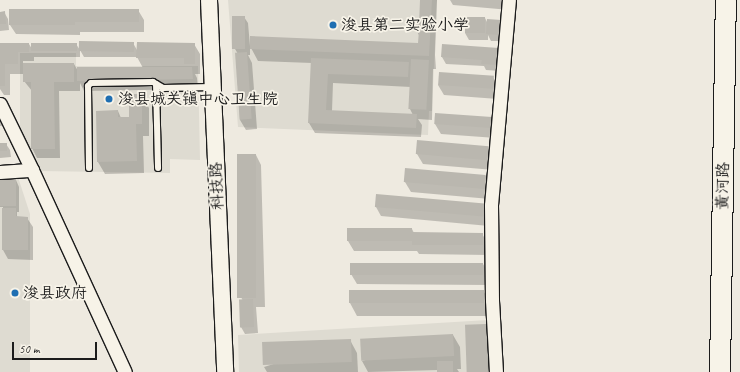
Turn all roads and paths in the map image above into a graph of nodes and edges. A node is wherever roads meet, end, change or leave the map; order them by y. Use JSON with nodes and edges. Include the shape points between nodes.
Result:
{"nodes":[{"id":1,"x":209,"y":0,"type":"edge"},
{"id":2,"x":509,"y":0,"type":"edge"},
{"id":3,"x":726,"y":0,"type":"edge"},
{"id":4,"x":156,"y":84,"type":"junction"},
{"id":5,"x":213,"y":87,"type":"junction"},
{"id":6,"x":0,"y":104,"type":"edge"},
{"id":7,"x":89,"y":168,"type":"dead end"},
{"id":8,"x":158,"y":168,"type":"dead end"},
{"id":9,"x":32,"y":170,"type":"junction"},
{"id":10,"x":0,"y":172,"type":"edge"},
{"id":11,"x":126,"y":372,"type":"edge"},
{"id":12,"x":225,"y":372,"type":"edge"},
{"id":13,"x":496,"y":372,"type":"edge"},
{"id":14,"x":720,"y":372,"type":"edge"}],
"edges":[{"from":1,"to":5,"type":"street","name":"科技路"},
{"from":2,"to":13,"type":"street","via":[[491,205]]},
{"from":3,"to":14,"type":"main road","name":"黄河路"},
{"from":4,"to":5,"type":"lane","via":[[163,88]]},
{"from":4,"to":7,"type":"lane","via":[[91,83],[88,86]]},
{"from":4,"to":8,"type":"lane"},
{"from":5,"to":12,"type":"street","name":"科技路"},
{"from":6,"to":9,"type":"street"},
{"from":9,"to":10,"type":"street"},
{"from":9,"to":11,"type":"street"}]}
